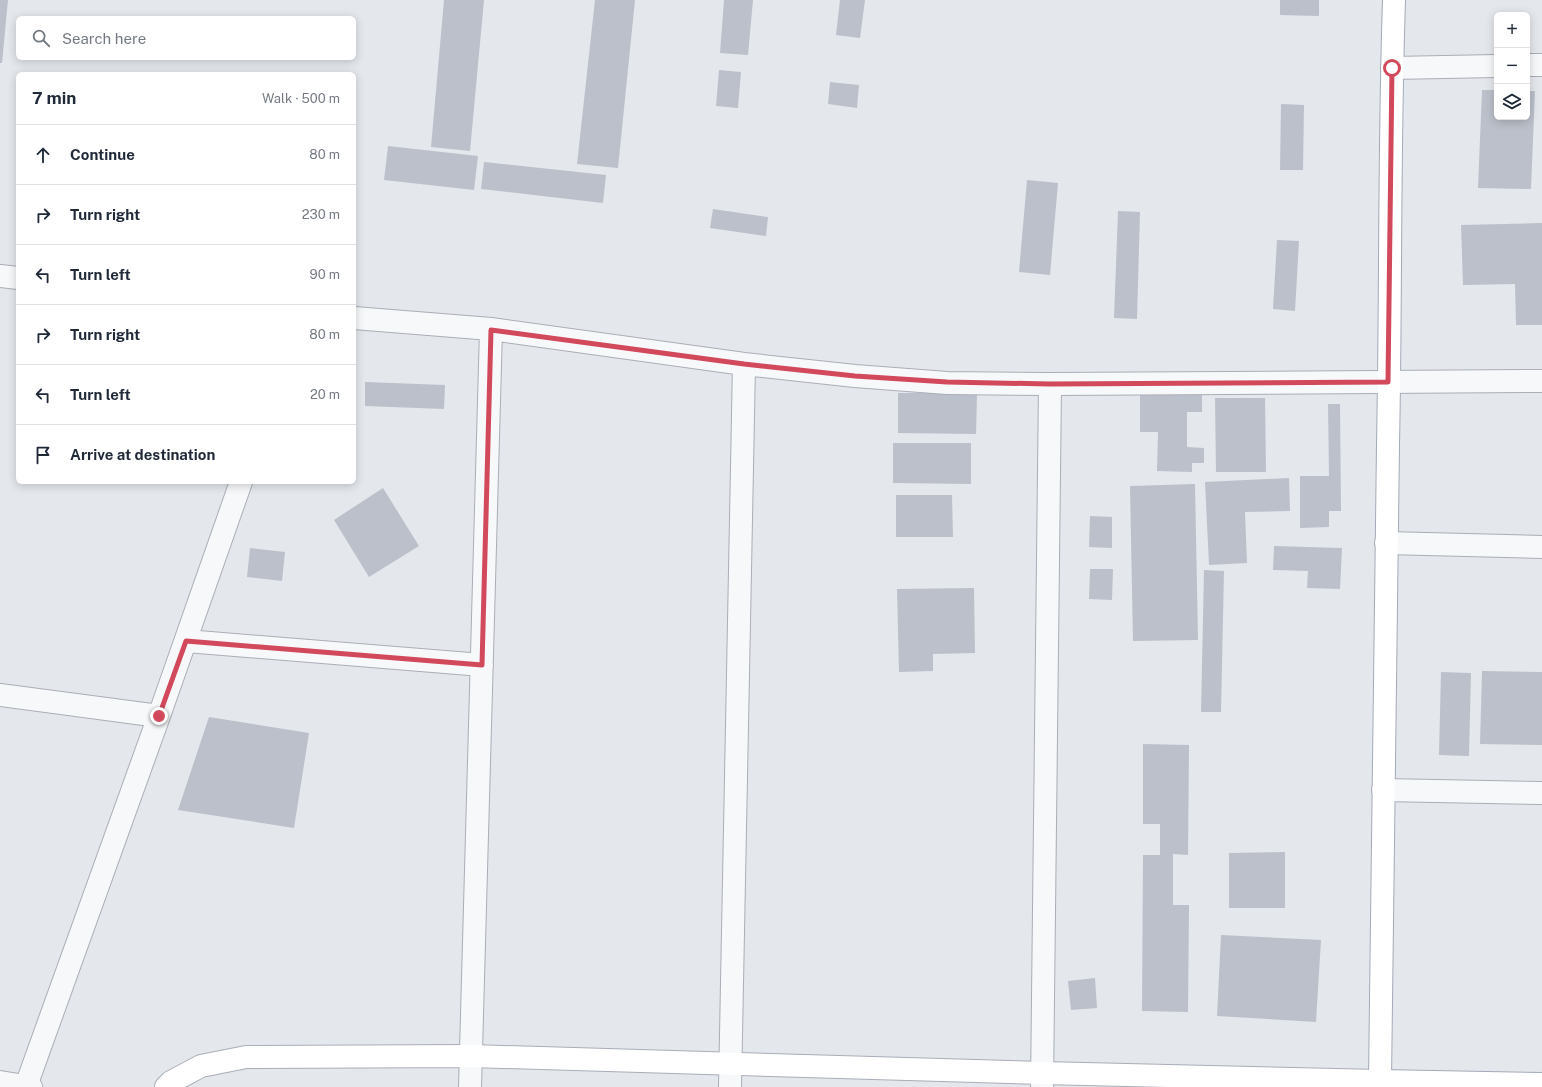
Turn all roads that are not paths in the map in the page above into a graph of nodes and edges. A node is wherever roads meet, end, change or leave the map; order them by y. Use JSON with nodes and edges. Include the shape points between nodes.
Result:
{"nodes":[{"id":1,"x":1394,"y":0,"type":"edge"},
{"id":2,"x":1542,"y":64,"type":"edge"},
{"id":3,"x":1530,"y":65,"type":"edge"},
{"id":4,"x":1494,"y":66,"type":"edge"},
{"id":5,"x":1392,"y":68,"type":"junction"},
{"id":6,"x":0,"y":276,"type":"edge"},
{"id":7,"x":16,"y":278,"type":"edge"},
{"id":8,"x":356,"y":318,"type":"edge"},
{"id":9,"x":491,"y":330,"type":"junction"},
{"id":10,"x":744,"y":364,"type":"junction"},
{"id":11,"x":1542,"y":380,"type":"edge"},
{"id":12,"x":1388,"y":382,"type":"junction"},
{"id":13,"x":1050,"y":384,"type":"junction"},
{"id":14,"x":240,"y":484,"type":"edge"},
{"id":15,"x":1386,"y":543,"type":"junction"},
{"id":16,"x":1542,"y":547,"type":"edge"},
{"id":17,"x":186,"y":641,"type":"junction"},
{"id":18,"x":482,"y":665,"type":"junction"},
{"id":19,"x":0,"y":695,"type":"edge"},
{"id":20,"x":159,"y":716,"type":"junction"},
{"id":21,"x":1383,"y":790,"type":"junction"},
{"id":22,"x":1542,"y":793,"type":"edge"},
{"id":23,"x":470,"y":1056,"type":"junction"},
{"id":24,"x":730,"y":1064,"type":"junction"},
{"id":25,"x":1042,"y":1080,"type":"edge"},
{"id":26,"x":1380,"y":1081,"type":"junction"},
{"id":27,"x":0,"y":1082,"type":"edge"},
{"id":28,"x":1350,"y":1084,"type":"edge"},
{"id":29,"x":1542,"y":1084,"type":"edge"},
{"id":30,"x":28,"y":1087,"type":"edge"},
{"id":31,"x":166,"y":1087,"type":"edge"},
{"id":32,"x":470,"y":1087,"type":"edge"},
{"id":33,"x":730,"y":1087,"type":"edge"}],
"edges":[{"from":1,"to":5,"type":"main road"},
{"from":2,"to":3,"type":"street"},
{"from":4,"to":5,"type":"street"},
{"from":5,"to":12,"type":"main road"},
{"from":6,"to":7,"type":"street"},
{"from":8,"to":9,"type":"street"},
{"from":9,"to":10,"type":"street"},
{"from":9,"to":18,"type":"street"},
{"from":10,"to":13,"type":"street","via":[[855,376],[947,382]]},
{"from":10,"to":24,"type":"street"},
{"from":11,"to":12,"type":"street"},
{"from":12,"to":13,"type":"street"},
{"from":12,"to":15,"type":"main road"},
{"from":13,"to":25,"type":"street"},
{"from":14,"to":17,"type":"street"},
{"from":15,"to":16,"type":"street"},
{"from":15,"to":21,"type":"main road"},
{"from":17,"to":18,"type":"street"},
{"from":17,"to":20,"type":"street"},
{"from":18,"to":23,"type":"street"},
{"from":19,"to":20,"type":"street"},
{"from":20,"to":30,"type":"street"},
{"from":21,"to":22,"type":"street"},
{"from":21,"to":26,"type":"main road"},
{"from":23,"to":24,"type":"main road"},
{"from":23,"to":31,"type":"main road","via":[[246,1058],[202,1066]]},
{"from":23,"to":32,"type":"street"},
{"from":24,"to":25,"type":"main road"},
{"from":24,"to":33,"type":"street"},
{"from":25,"to":28,"type":"main road"},
{"from":26,"to":28,"type":"main road"},
{"from":26,"to":29,"type":"main road"},
{"from":27,"to":30,"type":"street"}]}
